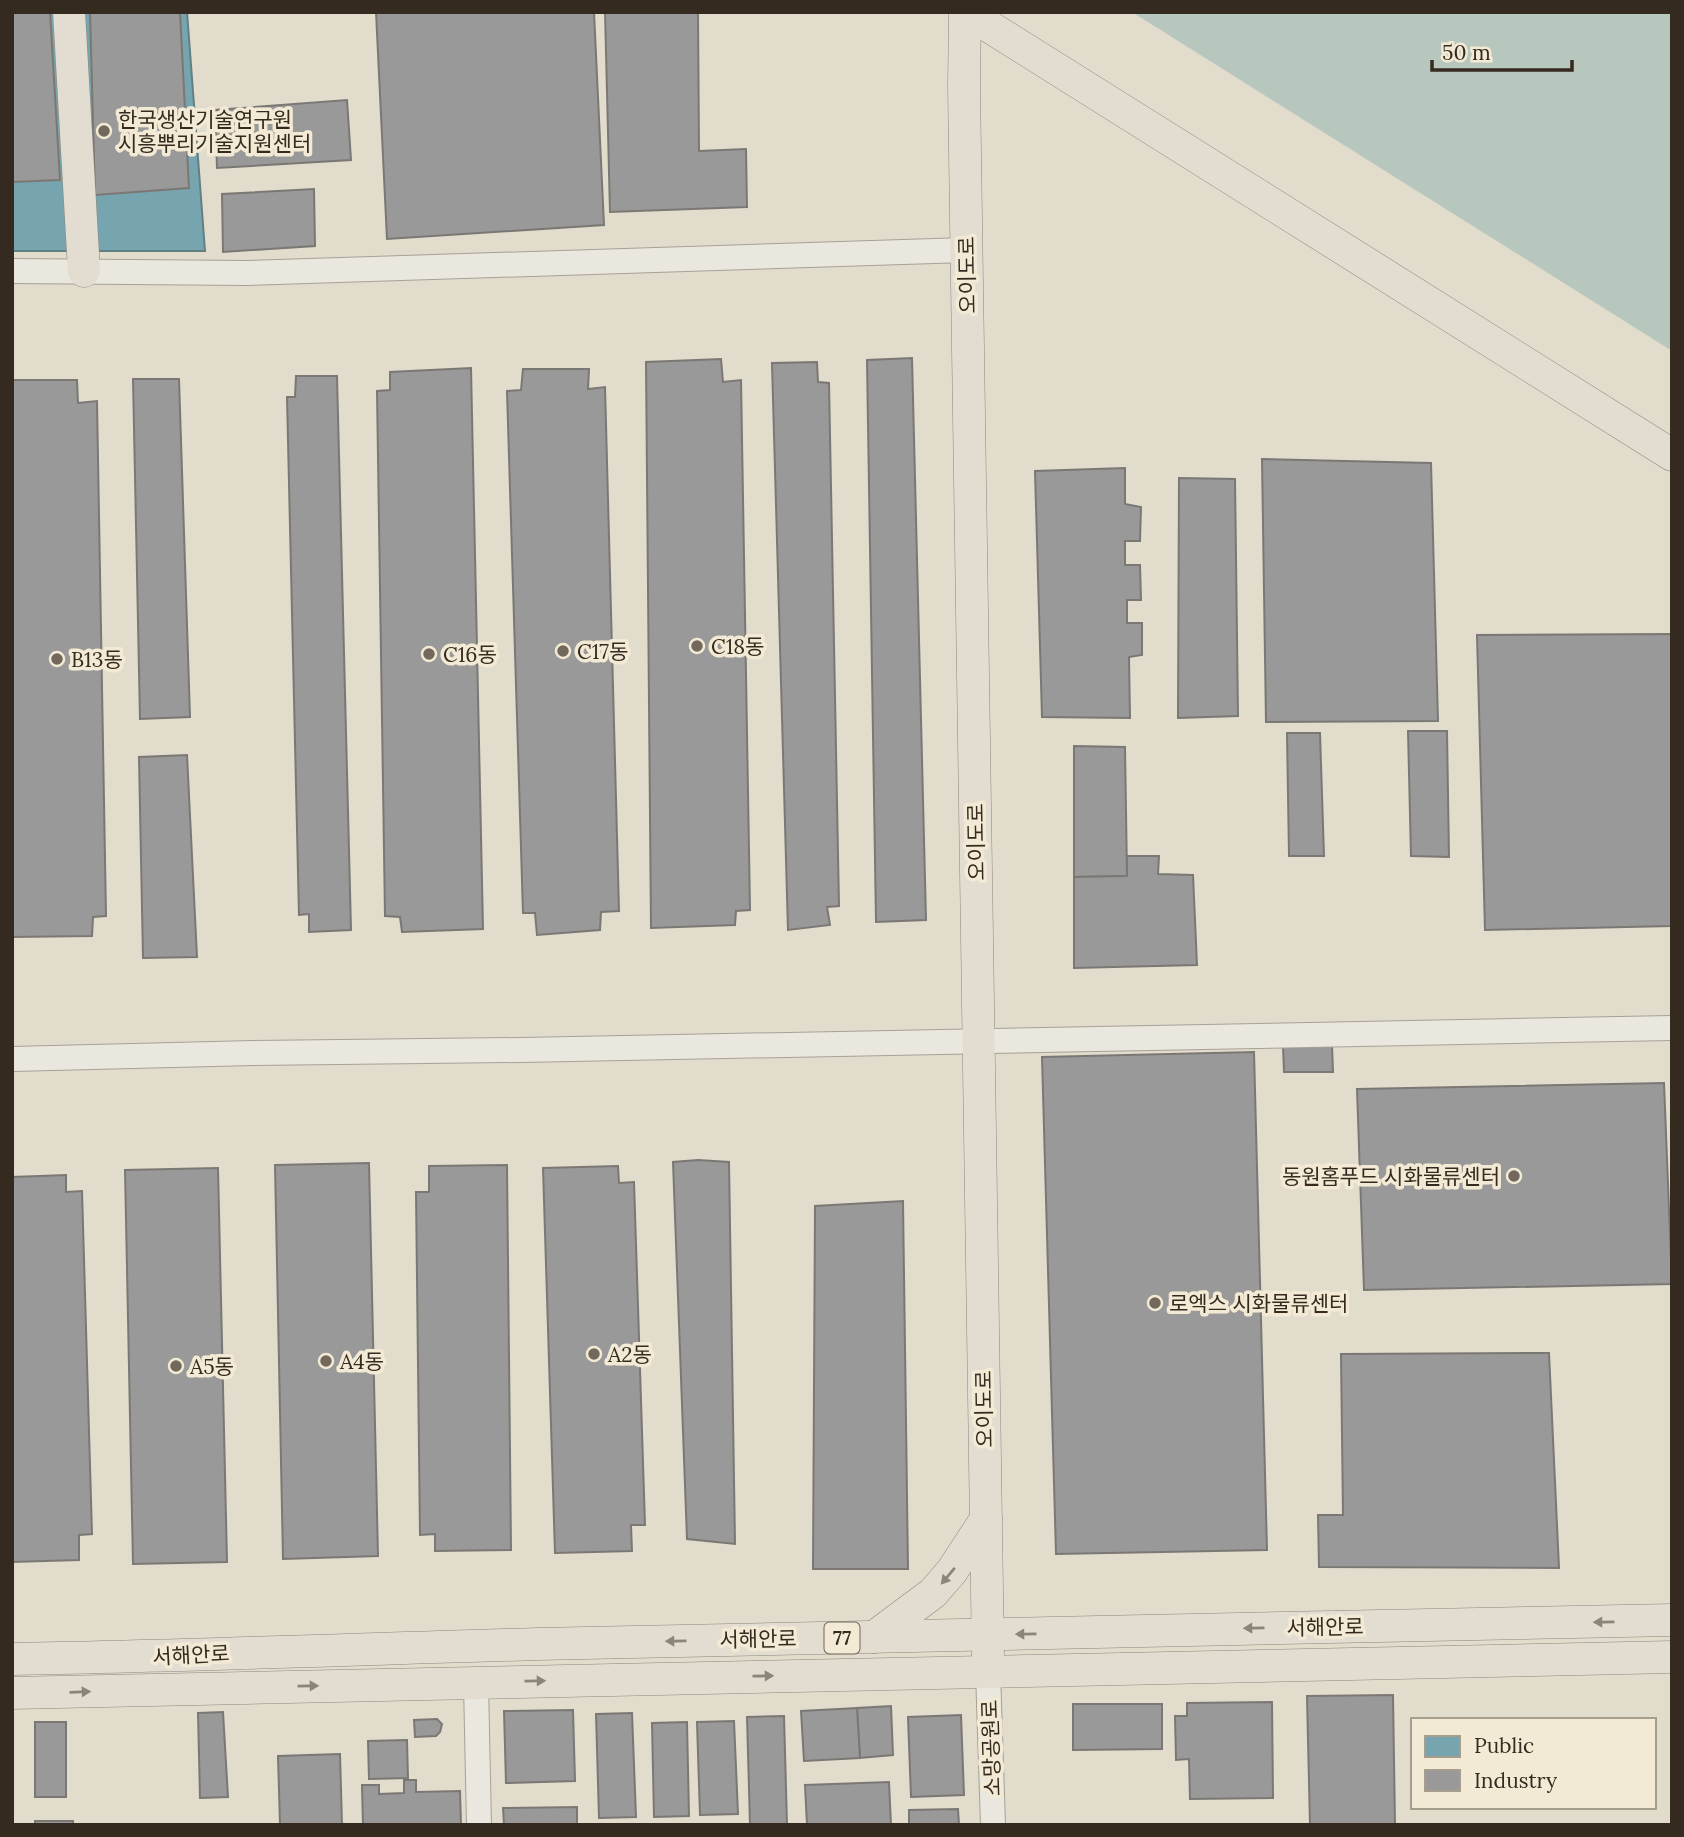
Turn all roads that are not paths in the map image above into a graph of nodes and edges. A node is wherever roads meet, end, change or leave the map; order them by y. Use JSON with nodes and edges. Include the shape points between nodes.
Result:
{"nodes":[{"id":1,"x":69,"y":12,"type":"edge"},
{"id":2,"x":965,"y":12,"type":"edge"},
{"id":3,"x":966,"y":250,"type":"junction"},
{"id":4,"x":12,"y":271,"type":"edge"},
{"id":5,"x":83,"y":271,"type":"junction"},
{"id":6,"x":1672,"y":455,"type":"edge"},
{"id":7,"x":1672,"y":1028,"type":"edge"},
{"id":8,"x":979,"y":1040,"type":"junction"},
{"id":9,"x":12,"y":1059,"type":"edge"},
{"id":10,"x":986,"y":1519,"type":"junction"},
{"id":11,"x":1672,"y":1620,"type":"edge"},
{"id":12,"x":988,"y":1635,"type":"junction"},
{"id":13,"x":874,"y":1637,"type":"junction"},
{"id":14,"x":1672,"y":1657,"type":"edge"},
{"id":15,"x":12,"y":1659,"type":"edge"},
{"id":16,"x":988,"y":1671,"type":"junction"},
{"id":17,"x":476,"y":1683,"type":"junction"},
{"id":18,"x":12,"y":1693,"type":"edge"},
{"id":19,"x":480,"y":1825,"type":"edge"},
{"id":20,"x":993,"y":1825,"type":"edge"}],
"edges":[{"from":1,"to":5,"type":"main road"},
{"from":2,"to":3,"type":"main road","name":"오이도로"},
{"from":2,"to":6,"type":"main road"},
{"from":3,"to":5,"type":"street","via":[[247,273]]},
{"from":3,"to":8,"type":"main road","name":"오이도로"},
{"from":4,"to":5,"type":"street"},
{"from":7,"to":8,"type":"street"},
{"from":8,"to":9,"type":"street"},
{"from":8,"to":10,"type":"main road","name":"오이도로"},
{"from":10,"to":12,"type":"main road","name":"오이도로"},
{"from":10,"to":13,"type":"main road","one_way":true,"via":[[953,1571]]},
{"from":11,"to":12,"type":"main road","name":"서해안로","number":"77","one_way":true},
{"from":12,"to":13,"type":"main road","name":"서해안로","number":"77"},
{"from":12,"to":16,"type":"main road","name":"오이도로"},
{"from":13,"to":15,"type":"main road","name":"서해안로","number":"77","one_way":true},
{"from":14,"to":16,"type":"main road","name":"서해안로","number":"77"},
{"from":17,"to":16,"type":"main road","name":"서해안로","number":"77","one_way":true},
{"from":16,"to":20,"type":"street","name":"소망공원로"},
{"from":18,"to":17,"type":"main road","name":"서해안로","number":"77","one_way":true},
{"from":17,"to":19,"type":"street"}]}
